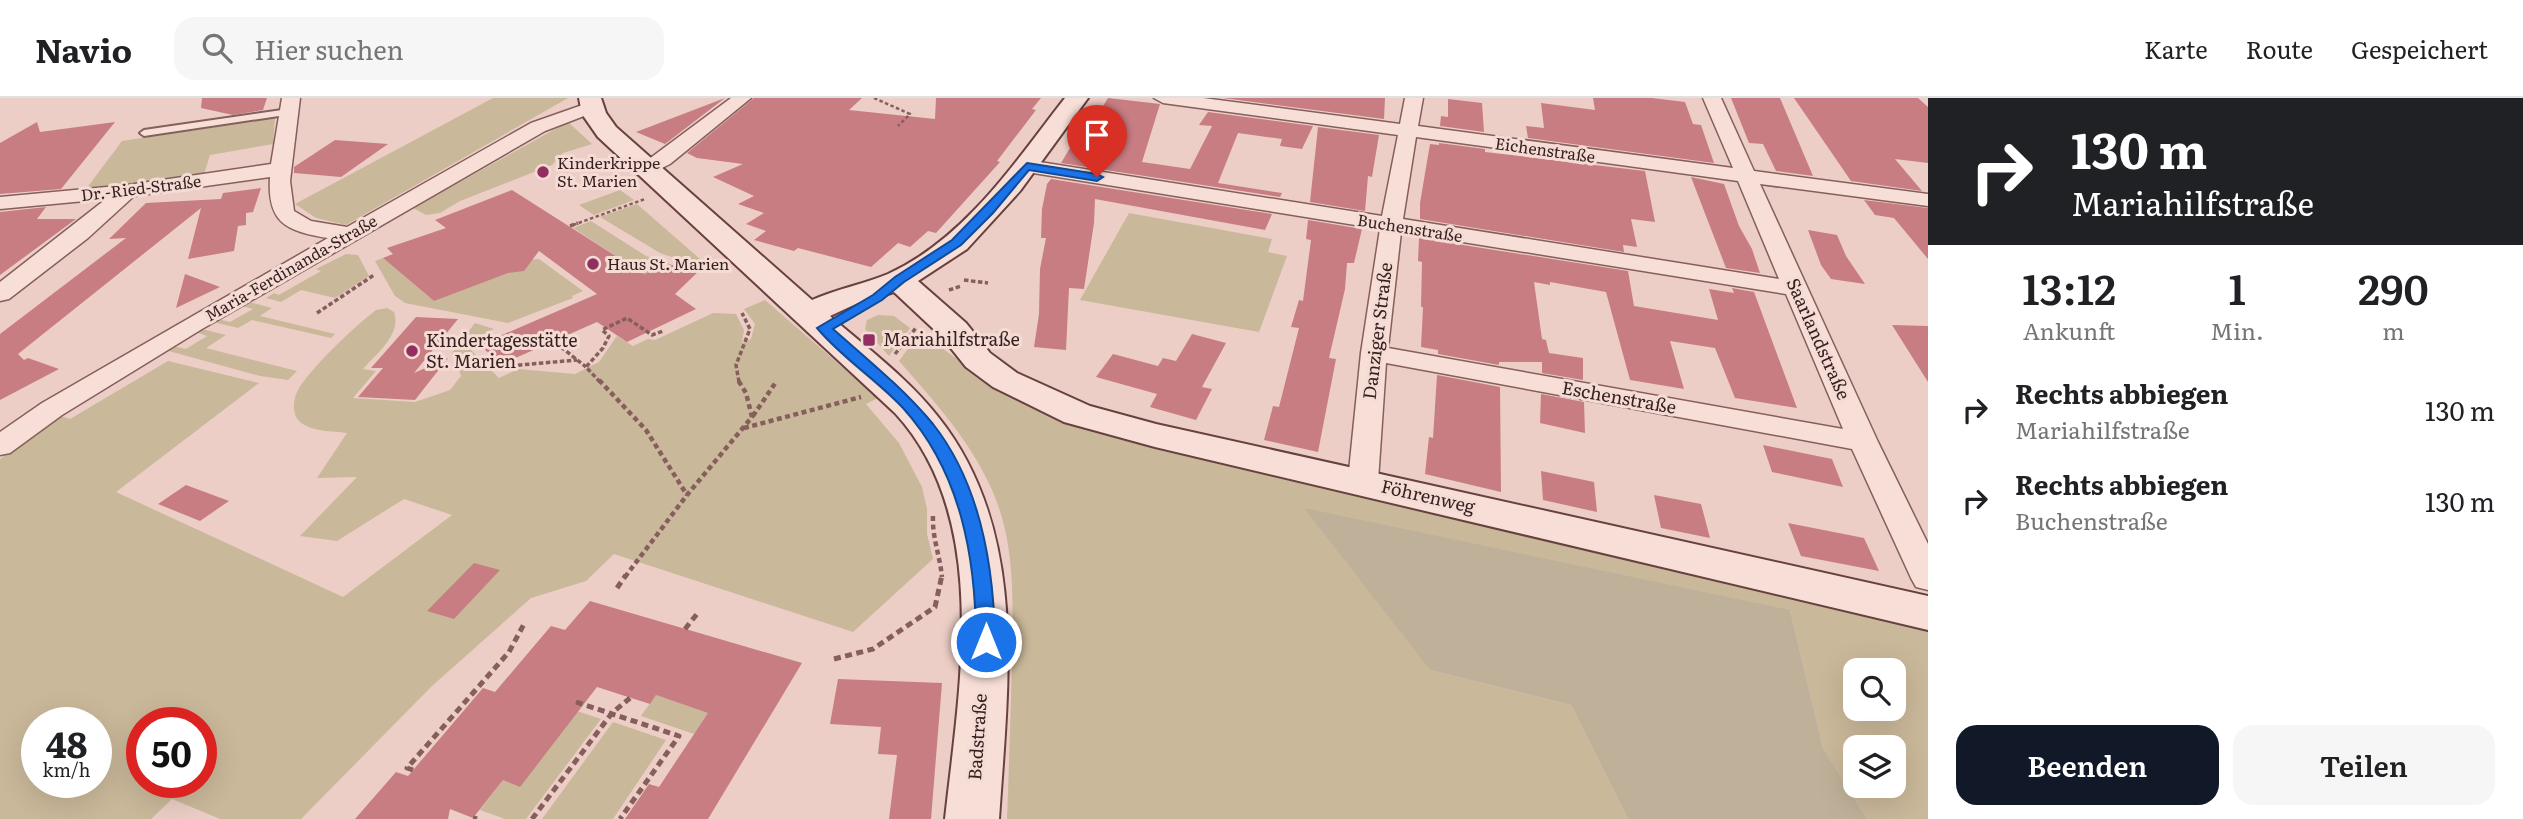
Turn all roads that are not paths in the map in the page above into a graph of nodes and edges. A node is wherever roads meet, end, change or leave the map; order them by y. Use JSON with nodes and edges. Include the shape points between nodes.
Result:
{"nodes":[{"id":1,"x":742,"y":98,"type":"edge"},
{"id":2,"x":1077,"y":98,"type":"edge"},
{"id":3,"x":1163,"y":98,"type":"edge"},
{"id":4,"x":1414,"y":98,"type":"edge"},
{"id":5,"x":1712,"y":98,"type":"edge"},
{"id":6,"x":591,"y":103,"type":"edge"},
{"id":7,"x":290,"y":105,"type":"edge"},
{"id":8,"x":1409,"y":131,"type":"junction"},
{"id":9,"x":144,"y":133,"type":"dead end"},
{"id":10,"x":1027,"y":166,"type":"junction"},
{"id":11,"x":647,"y":168,"type":"junction"},
{"id":12,"x":281,"y":169,"type":"junction"},
{"id":13,"x":1747,"y":177,"type":"junction"},
{"id":14,"x":128,"y":191,"type":"junction"},
{"id":15,"x":1928,"y":200,"type":"edge"},
{"id":16,"x":0,"y":203,"type":"edge"},
{"id":17,"x":1391,"y":225,"type":"junction"},
{"id":18,"x":352,"y":234,"type":"junction"},
{"id":19,"x":908,"y":275,"type":"junction"},
{"id":20,"x":1794,"y":288,"type":"junction"},
{"id":21,"x":0,"y":294,"type":"edge"},
{"id":22,"x":816,"y":321,"type":"junction"},
{"id":23,"x":1374,"y":353,"type":"junction"},
{"id":24,"x":1863,"y":442,"type":"junction"},
{"id":25,"x":0,"y":446,"type":"edge"},
{"id":26,"x":1363,"y":481,"type":"junction"},
{"id":27,"x":1928,"y":578,"type":"edge"},
{"id":28,"x":1928,"y":613,"type":"edge"},
{"id":29,"x":972,"y":819,"type":"edge"}],
"edges":[{"from":1,"to":11,"type":"street"},
{"from":2,"to":10,"type":"street"},
{"from":3,"to":8,"type":"street","name":"Eichenstraße"},
{"from":4,"to":8,"type":"street","name":"Danziger Straße"},
{"from":5,"to":13,"type":"street","name":"Saarlandstraße"},
{"from":6,"to":11,"type":"street","name":"Badstraße","via":[[607,132]]},
{"from":6,"to":18,"type":"street","name":"Maria-Ferdinanda-Straße","via":[[538,127]]},
{"from":7,"to":9,"type":"lane"},
{"from":7,"to":12,"type":"street"},
{"from":8,"to":13,"type":"street","name":"Eichenstraße"},
{"from":8,"to":17,"type":"street","name":"Danziger Straße"},
{"from":10,"to":17,"type":"street","name":"Buchenstraße"},
{"from":10,"to":19,"type":"street","via":[[967,233]]},
{"from":11,"to":22,"type":"street","name":"Badstraße"},
{"from":12,"to":14,"type":"street","name":"Dr.-Ried-Straße"},
{"from":12,"to":18,"type":"street","via":[[281,208],[289,219]]},
{"from":13,"to":15,"type":"street","name":"Eichenstraße"},
{"from":13,"to":20,"type":"street","name":"Saarlandstraße"},
{"from":14,"to":16,"type":"street","name":"Dr.-Ried-Straße"},
{"from":14,"to":21,"type":"street"},
{"from":17,"to":20,"type":"street","name":"Buchenstraße"},
{"from":17,"to":23,"type":"street","name":"Danziger Straße"},
{"from":18,"to":25,"type":"street","name":"Maria-Ferdinanda-Straße","via":[[128,363]]},
{"from":19,"to":22,"type":"street","via":[[878,297]]},
{"from":19,"to":26,"type":"street","name":"Föhrenweg","via":[[935,329],[992,372],[1055,406],[1155,435]]},
{"from":20,"to":24,"type":"street","name":"Saarlandstraße"},
{"from":22,"to":29,"type":"street","name":"Badstraße","via":[[919,417],[942,451],[968,508],[982,567],[986,642]]},
{"from":23,"to":24,"type":"street","name":"Eschenstraße"},
{"from":23,"to":26,"type":"street","name":"Danziger Straße"},
{"from":24,"to":27,"type":"street","name":"Saarlandstraße"},
{"from":26,"to":28,"type":"street","name":"Föhrenweg"}]}
